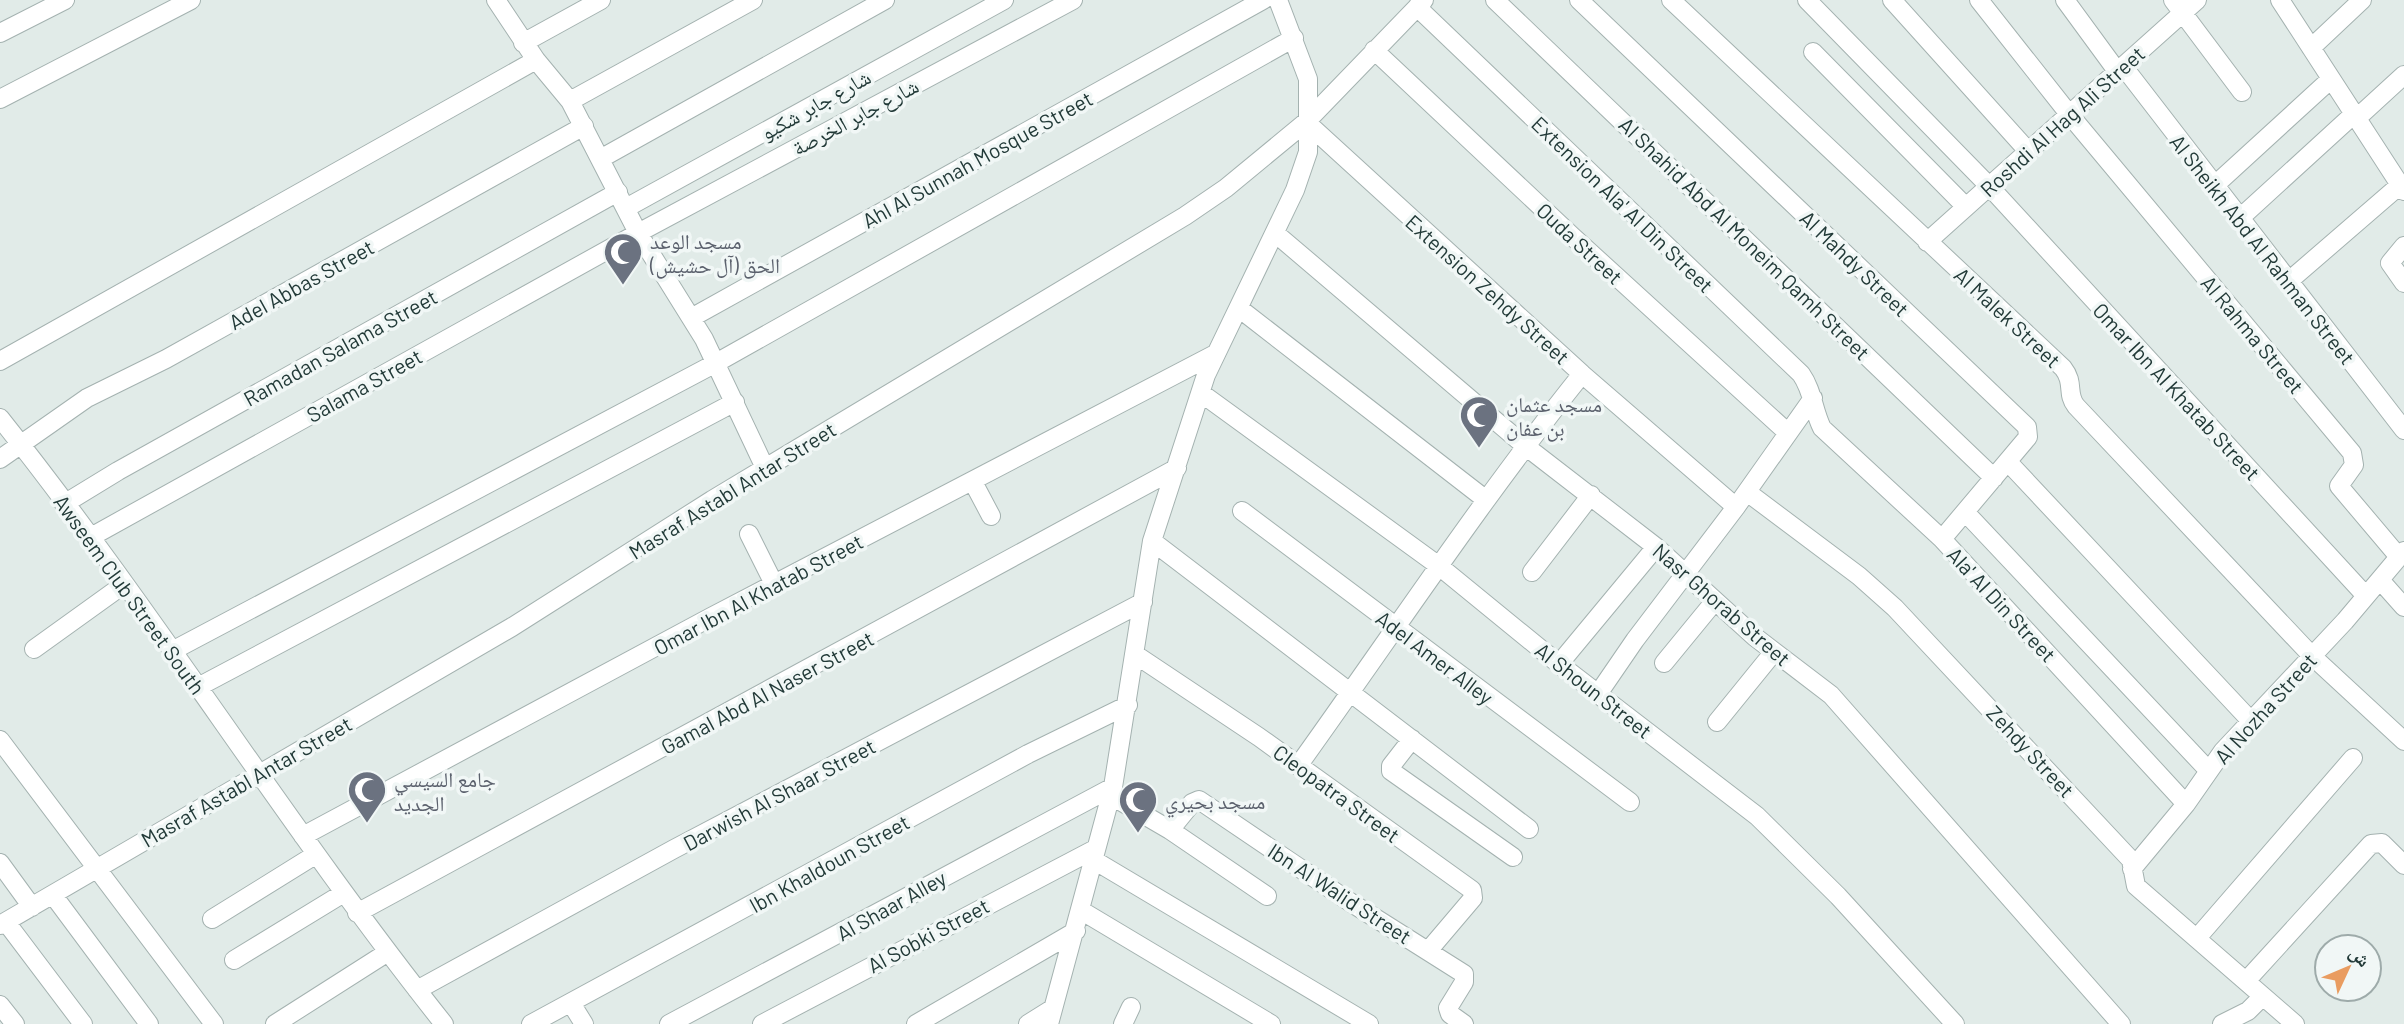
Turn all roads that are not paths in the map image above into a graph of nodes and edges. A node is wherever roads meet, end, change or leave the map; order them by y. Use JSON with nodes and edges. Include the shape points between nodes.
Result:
{"nodes":[{"id":1,"x":65,"y":0,"type":"edge"},
{"id":2,"x":191,"y":0,"type":"edge"},
{"id":3,"x":496,"y":0,"type":"edge"},
{"id":4,"x":601,"y":0,"type":"edge"},
{"id":5,"x":753,"y":0,"type":"edge"},
{"id":6,"x":885,"y":0,"type":"edge"},
{"id":7,"x":1004,"y":0,"type":"edge"},
{"id":8,"x":1073,"y":0,"type":"edge"},
{"id":9,"x":1262,"y":0,"type":"edge"},
{"id":10,"x":1278,"y":0,"type":"edge"},
{"id":11,"x":1495,"y":0,"type":"edge"},
{"id":12,"x":1578,"y":0,"type":"edge"},
{"id":13,"x":1671,"y":0,"type":"edge"},
{"id":14,"x":1807,"y":0,"type":"edge"},
{"id":15,"x":1892,"y":0,"type":"edge"},
{"id":16,"x":1979,"y":0,"type":"edge"},
{"id":17,"x":2065,"y":0,"type":"edge"},
{"id":18,"x":2197,"y":0,"type":"edge"},
{"id":19,"x":2280,"y":0,"type":"edge"},
{"id":20,"x":2362,"y":0,"type":"edge"},
{"id":21,"x":1420,"y":4,"type":"edge"},
{"id":22,"x":2178,"y":6,"type":"edge"},
{"id":23,"x":0,"y":33,"type":"edge"},
{"id":24,"x":1293,"y":38,"type":"junction"},
{"id":25,"x":523,"y":43,"type":"junction"},
{"id":26,"x":2311,"y":48,"type":"junction"},
{"id":27,"x":1374,"y":51,"type":"junction"},
{"id":28,"x":1813,"y":52,"type":"dead end"},
{"id":29,"x":536,"y":60,"type":"junction"},
{"id":30,"x":2120,"y":69,"type":"junction"},
{"id":31,"x":2404,"y":75,"type":"edge"},
{"id":32,"x":2331,"y":79,"type":"junction"},
{"id":33,"x":2242,"y":92,"type":"dead end"},
{"id":34,"x":0,"y":99,"type":"edge"},
{"id":35,"x":570,"y":101,"type":"junction"},
{"id":36,"x":2069,"y":114,"type":"junction"},
{"id":37,"x":2355,"y":116,"type":"junction"},
{"id":38,"x":1306,"y":122,"type":"junction"},
{"id":39,"x":584,"y":126,"type":"junction"},
{"id":40,"x":2028,"y":152,"type":"junction"},
{"id":41,"x":600,"y":159,"type":"junction"},
{"id":42,"x":1989,"y":186,"type":"junction"},
{"id":43,"x":2214,"y":186,"type":"junction"},
{"id":44,"x":2402,"y":188,"type":"edge"},
{"id":45,"x":622,"y":200,"type":"junction"},
{"id":46,"x":1966,"y":207,"type":"junction"},
{"id":47,"x":2239,"y":219,"type":"junction"},
{"id":48,"x":638,"y":233,"type":"junction"},
{"id":49,"x":1275,"y":233,"type":"junction"},
{"id":50,"x":1927,"y":242,"type":"junction"},
{"id":51,"x":2404,"y":246,"type":"edge"},
{"id":52,"x":2289,"y":281,"type":"junction"},
{"id":53,"x":2404,"y":283,"type":"edge"},
{"id":54,"x":1240,"y":309,"type":"junction"},
{"id":55,"x":691,"y":318,"type":"junction"},
{"id":56,"x":1215,"y":354,"type":"junction"},
{"id":57,"x":0,"y":361,"type":"edge"},
{"id":58,"x":716,"y":363,"type":"junction"},
{"id":59,"x":1581,"y":374,"type":"junction"},
{"id":60,"x":1201,"y":393,"type":"junction"},
{"id":61,"x":735,"y":402,"type":"junction"},
{"id":62,"x":1813,"y":404,"type":"junction"},
{"id":63,"x":0,"y":418,"type":"edge"},
{"id":64,"x":2404,"y":430,"type":"edge"},
{"id":65,"x":1788,"y":433,"type":"junction"},
{"id":66,"x":22,"y":445,"type":"junction"},
{"id":67,"x":1524,"y":445,"type":"junction"},
{"id":68,"x":0,"y":459,"type":"edge"},
{"id":69,"x":2008,"y":463,"type":"junction"},
{"id":70,"x":765,"y":468,"type":"junction"},
{"id":71,"x":1177,"y":468,"type":"junction"},
{"id":72,"x":1994,"y":478,"type":"junction"},
{"id":73,"x":973,"y":482,"type":"junction"},
{"id":74,"x":1591,"y":495,"type":"junction"},
{"id":75,"x":1485,"y":499,"type":"junction"},
{"id":76,"x":1742,"y":500,"type":"junction"},
{"id":77,"x":64,"y":504,"type":"junction"},
{"id":78,"x":1242,"y":511,"type":"dead end"},
{"id":79,"x":1966,"y":513,"type":"junction"},
{"id":80,"x":992,"y":516,"type":"dead end"},
{"id":81,"x":749,"y":534,"type":"dead end"},
{"id":82,"x":89,"y":538,"type":"junction"},
{"id":83,"x":1942,"y":539,"type":"junction"},
{"id":84,"x":1152,"y":541,"type":"junction"},
{"id":85,"x":1656,"y":547,"type":"junction"},
{"id":86,"x":2401,"y":554,"type":"edge"},
{"id":87,"x":1438,"y":566,"type":"junction"},
{"id":88,"x":1532,"y":572,"type":"dead end"},
{"id":89,"x":1685,"y":576,"type":"junction"},
{"id":90,"x":2380,"y":580,"type":"junction"},
{"id":91,"x":774,"y":584,"type":"junction"},
{"id":92,"x":123,"y":585,"type":"junction"},
{"id":93,"x":2366,"y":596,"type":"junction"},
{"id":94,"x":1143,"y":602,"type":"junction"},
{"id":95,"x":1714,"y":602,"type":"junction"},
{"id":96,"x":2404,"y":607,"type":"edge"},
{"id":97,"x":1397,"y":629,"type":"junction"},
{"id":98,"x":34,"y":649,"type":"dead end"},
{"id":99,"x":172,"y":651,"type":"junction"},
{"id":100,"x":1773,"y":653,"type":"junction"},
{"id":101,"x":1136,"y":656,"type":"junction"},
{"id":102,"x":2312,"y":656,"type":"junction"},
{"id":103,"x":1664,"y":663,"type":"dead end"},
{"id":104,"x":1559,"y":664,"type":"junction"},
{"id":105,"x":198,"y":687,"type":"junction"},
{"id":106,"x":1351,"y":692,"type":"junction"},
{"id":107,"x":1598,"y":694,"type":"junction"},
{"id":108,"x":1128,"y":705,"type":"junction"},
{"id":109,"x":2249,"y":720,"type":"junction"},
{"id":110,"x":1717,"y":722,"type":"dead end"},
{"id":111,"x":1412,"y":739,"type":"junction"},
{"id":112,"x":0,"y":740,"type":"edge"},
{"id":113,"x":2404,"y":741,"type":"edge"},
{"id":114,"x":2353,"y":758,"type":"dead end"},
{"id":115,"x":1298,"y":766,"type":"junction"},
{"id":116,"x":260,"y":771,"type":"junction"},
{"id":117,"x":2209,"y":771,"type":"junction"},
{"id":118,"x":1112,"y":791,"type":"junction"},
{"id":119,"x":1630,"y":802,"type":"dead end"},
{"id":120,"x":2186,"y":804,"type":"junction"},
{"id":121,"x":1529,"y":829,"type":"dead end"},
{"id":122,"x":1170,"y":830,"type":"junction"},
{"id":123,"x":303,"y":836,"type":"junction"},
{"id":124,"x":1094,"y":854,"type":"junction"},
{"id":125,"x":315,"y":855,"type":"junction"},
{"id":126,"x":1513,"y":858,"type":"dead end"},
{"id":127,"x":0,"y":863,"type":"edge"},
{"id":128,"x":2404,"y":865,"type":"edge"},
{"id":129,"x":2132,"y":869,"type":"junction"},
{"id":130,"x":95,"y":870,"type":"junction"},
{"id":131,"x":342,"y":894,"type":"junction"},
{"id":132,"x":53,"y":895,"type":"junction"},
{"id":133,"x":1267,"y":896,"type":"dead end"},
{"id":134,"x":32,"y":907,"type":"junction"},
{"id":135,"x":1082,"y":911,"type":"junction"},
{"id":136,"x":357,"y":913,"type":"junction"},
{"id":137,"x":212,"y":919,"type":"dead end"},
{"id":138,"x":3,"y":924,"type":"edge"},
{"id":139,"x":1076,"y":931,"type":"junction"},
{"id":140,"x":2197,"y":938,"type":"junction"},
{"id":141,"x":1427,"y":951,"type":"junction"},
{"id":142,"x":388,"y":952,"type":"junction"},
{"id":143,"x":234,"y":960,"type":"dead end"},
{"id":144,"x":2247,"y":980,"type":"junction"},
{"id":145,"x":417,"y":990,"type":"junction"},
{"id":146,"x":2263,"y":996,"type":"junction"},
{"id":147,"x":571,"y":1003,"type":"junction"},
{"id":148,"x":0,"y":1005,"type":"edge"},
{"id":149,"x":1131,"y":1007,"type":"dead end"},
{"id":150,"x":1051,"y":1016,"type":"edge"},
{"id":151,"x":443,"y":1023,"type":"edge"},
{"id":152,"x":15,"y":1024,"type":"edge"},
{"id":153,"x":83,"y":1024,"type":"edge"},
{"id":154,"x":149,"y":1024,"type":"edge"},
{"id":155,"x":214,"y":1024,"type":"edge"},
{"id":156,"x":275,"y":1024,"type":"edge"},
{"id":157,"x":531,"y":1024,"type":"edge"},
{"id":158,"x":584,"y":1024,"type":"edge"},
{"id":159,"x":669,"y":1024,"type":"edge"},
{"id":160,"x":762,"y":1024,"type":"edge"},
{"id":161,"x":916,"y":1024,"type":"edge"},
{"id":162,"x":1028,"y":1024,"type":"edge"},
{"id":163,"x":1123,"y":1024,"type":"edge"},
{"id":164,"x":1271,"y":1024,"type":"edge"},
{"id":165,"x":1369,"y":1024,"type":"edge"},
{"id":166,"x":1464,"y":1024,"type":"edge"},
{"id":167,"x":1955,"y":1024,"type":"edge"},
{"id":168,"x":2120,"y":1024,"type":"edge"},
{"id":169,"x":2222,"y":1024,"type":"edge"},
{"id":170,"x":2295,"y":1024,"type":"edge"}],
"edges":[{"from":1,"to":23,"type":"street"},
{"from":2,"to":34,"type":"street"},
{"from":3,"to":25,"type":"street"},
{"from":4,"to":25,"type":"street"},
{"from":5,"to":35,"type":"street"},
{"from":6,"to":41,"type":"street"},
{"from":7,"to":45,"type":"street","name":"شارع جابر شكيو"},
{"from":8,"to":48,"type":"street","name":"شارع جابر الخرصة"},
{"from":9,"to":55,"type":"street","name":"Ahl Al Sunnah Mosque Street"},
{"from":10,"to":24,"type":"street"},
{"from":11,"to":72,"type":"street","name":"Al Shahid Abd Al Moneim Qamh Street"},
{"from":12,"to":69,"type":"street","name":"Al Mahdy Street","via":[[2027,427],[2028,437]]},
{"from":13,"to":50,"type":"street","name":"Al Malek Street"},
{"from":14,"to":42,"type":"street","name":"Omar Ibn Al Khatab Street"},
{"from":15,"to":40,"type":"street"},
{"from":16,"to":36,"type":"street"},
{"from":17,"to":30,"type":"street","name":"Al Sheikh Abd Al Rahman Street"},
{"from":18,"to":22,"type":"street","name":"Roshdi Al Hag Ali Street"},
{"from":19,"to":26,"type":"street"},
{"from":20,"to":26,"type":"street"},
{"from":21,"to":27,"type":"street","name":"Masraf Astabl Antar Street"},
{"from":21,"to":62,"type":"street","name":"Extension Ala' Al Din Street","via":[[1801,374]]},
{"from":22,"to":30,"type":"street","name":"Roshdi Al Hag Ali Street"},
{"from":22,"to":33,"type":"street"},
{"from":24,"to":38,"type":"street","via":[[1308,79]]},
{"from":24,"to":58,"type":"street"},
{"from":25,"to":29,"type":"street"},
{"from":26,"to":32,"type":"street"},
{"from":27,"to":38,"type":"street","name":"Masraf Astabl Antar Street"},
{"from":27,"to":65,"type":"street","name":"Ouda Street"},
{"from":28,"to":46,"type":"street"},
{"from":29,"to":35,"type":"street"},
{"from":29,"to":57,"type":"street"},
{"from":30,"to":36,"type":"street","name":"Roshdi Al Hag Ali Street"},
{"from":30,"to":43,"type":"street","name":"Al Sheikh Abd Al Rahman Street"},
{"from":31,"to":37,"type":"street"},
{"from":32,"to":37,"type":"street"},
{"from":32,"to":43,"type":"street"},
{"from":35,"to":39,"type":"street"},
{"from":36,"to":40,"type":"street","name":"Roshdi Al Hag Ali Street"},
{"from":36,"to":86,"type":"street","name":"Al Rahma Street","via":[[2352,453],[2354,465],[2340,486]]},
{"from":37,"to":44,"type":"street"},
{"from":37,"to":47,"type":"street"},
{"from":38,"to":49,"type":"street","via":[[1308,152]]},
{"from":38,"to":59,"type":"street","name":"Extension Zehdy Street"},
{"from":38,"to":70,"type":"street","name":"Masraf Astabl Antar Street","via":[[1185,216]]},
{"from":39,"to":41,"type":"street"},
{"from":39,"to":66,"type":"street","name":"Adel Abbas Street","via":[[166,359],[87,398]]},
{"from":40,"to":42,"type":"street","name":"Roshdi Al Hag Ali Street"},
{"from":41,"to":45,"type":"street"},
{"from":42,"to":46,"type":"street","name":"Roshdi Al Hag Ali Street"},
{"from":42,"to":93,"type":"street","name":"Omar Ibn Al Khatab Street"},
{"from":43,"to":47,"type":"street","name":"Al Sheikh Abd Al Rahman Street"},
{"from":44,"to":52,"type":"street"},
{"from":45,"to":48,"type":"street"},
{"from":45,"to":77,"type":"street","name":"Ramadan Salama Street"},
{"from":46,"to":50,"type":"street","name":"Roshdi Al Hag Ali Street"},
{"from":47,"to":52,"type":"street","name":"Al Sheikh Abd Al Rahman Street"},
{"from":48,"to":55,"type":"street"},
{"from":48,"to":82,"type":"street","name":"Salama Street"},
{"from":49,"to":54,"type":"street"},
{"from":49,"to":67,"type":"street","name":"Nasr Ghorab Street"},
{"from":50,"to":102,"type":"street","name":"Al Malek Street","via":[[2063,368],[2070,377],[2076,406]]},
{"from":51,"to":53,"type":"street","via":[[2389,263]]},
{"from":52,"to":64,"type":"street","name":"Al Sheikh Abd Al Rahman Street"},
{"from":54,"to":56,"type":"street"},
{"from":54,"to":75,"type":"street"},
{"from":55,"to":58,"type":"street"},
{"from":56,"to":60,"type":"street"},
{"from":56,"to":73,"type":"street","name":"Omar Ibn Al Khatab Street"},
{"from":58,"to":61,"type":"street"},
{"from":58,"to":99,"type":"street"},
{"from":59,"to":67,"type":"street"},
{"from":59,"to":76,"type":"street","name":"Extension Zehdy Street"},
{"from":60,"to":71,"type":"street"},
{"from":60,"to":87,"type":"street","name":"Al Shoun Street"},
{"from":61,"to":70,"type":"street"},
{"from":61,"to":105,"type":"street"},
{"from":62,"to":65,"type":"street"},
{"from":62,"to":83,"type":"street","name":"Ala' Al Din Street","via":[[1822,428]]},
{"from":63,"to":66,"type":"street","name":"Awseem Club Street South"},
{"from":65,"to":76,"type":"street"},
{"from":66,"to":68,"type":"street","name":"Adel Abbas Street"},
{"from":66,"to":77,"type":"street","name":"Awseem Club Street South"},
{"from":67,"to":74,"type":"street","name":"Nasr Ghorab Street"},
{"from":67,"to":75,"type":"street"},
{"from":69,"to":72,"type":"street","name":"Al Mahdy Street"},
{"from":69,"to":109,"type":"street"},
{"from":70,"to":116,"type":"street","name":"Masraf Astabl Antar Street","via":[[523,621]]},
{"from":71,"to":84,"type":"street"},
{"from":71,"to":136,"type":"street","name":"Gamal Abd Al Naser Street"},
{"from":72,"to":79,"type":"street","name":"Al Mahdy Street"},
{"from":73,"to":80,"type":"street"},
{"from":73,"to":91,"type":"street","name":"Omar Ibn Al Khatab Street"},
{"from":74,"to":85,"type":"street","name":"Nasr Ghorab Street"},
{"from":74,"to":88,"type":"street"},
{"from":75,"to":87,"type":"street"},
{"from":76,"to":89,"type":"street"},
{"from":76,"to":129,"type":"street","name":"Zehdy Street","via":[[1859,576],[1895,608],[2131,860]]},
{"from":77,"to":82,"type":"street","name":"Awseem Club Street South"},
{"from":78,"to":97,"type":"street","name":"Adel Amer Alley"},
{"from":79,"to":83,"type":"street","name":"Al Mahdy Street"},
{"from":79,"to":117,"type":"street"},
{"from":81,"to":91,"type":"street"},
{"from":82,"to":92,"type":"street","name":"Awseem Club Street South"},
{"from":83,"to":120,"type":"street","name":"Ala' Al Din Street"},
{"from":84,"to":94,"type":"street"},
{"from":84,"to":106,"type":"street"},
{"from":85,"to":89,"type":"street","name":"Nasr Ghorab Street"},
{"from":85,"to":104,"type":"street"},
{"from":86,"to":90,"type":"street","name":"Al Nozha Street"},
{"from":87,"to":97,"type":"street"},
{"from":87,"to":104,"type":"street","name":"Al Shoun Street"},
{"from":89,"to":95,"type":"street","name":"Nasr Ghorab Street"},
{"from":89,"to":107,"type":"street"},
{"from":90,"to":93,"type":"street","name":"Al Nozha Street"},
{"from":90,"to":96,"type":"street"},
{"from":91,"to":123,"type":"street","name":"Omar Ibn Al Khatab Street"},
{"from":92,"to":98,"type":"street"},
{"from":92,"to":99,"type":"street","name":"Awseem Club Street South"},
{"from":93,"to":102,"type":"street","name":"Al Nozha Street"},
{"from":94,"to":101,"type":"street"},
{"from":94,"to":145,"type":"street","name":"Darwish Al Shaar Street"},
{"from":95,"to":100,"type":"street","name":"Nasr Ghorab Street"},
{"from":95,"to":103,"type":"street"},
{"from":97,"to":106,"type":"street"},
{"from":97,"to":119,"type":"street","name":"Adel Amer Alley"},
{"from":99,"to":105,"type":"street","name":"Awseem Club Street South"},
{"from":100,"to":110,"type":"street"},
{"from":100,"to":168,"type":"street","name":"Nasr Ghorab Street","via":[[1815,681],[1846,710]]},
{"from":101,"to":108,"type":"street"},
{"from":101,"to":115,"type":"street","name":"Cleopatra Street"},
{"from":102,"to":109,"type":"street","name":"Al Nozha Street"},
{"from":102,"to":113,"type":"street","name":"Al Malek Street"},
{"from":104,"to":107,"type":"street","name":"Al Shoun Street"},
{"from":105,"to":116,"type":"street","name":"Awseem Club Street South"},
{"from":106,"to":111,"type":"street"},
{"from":106,"to":115,"type":"street"},
{"from":107,"to":167,"type":"street","name":"Al Shoun Street","via":[[1757,816],[1838,896]]},
{"from":108,"to":118,"type":"street"},
{"from":108,"to":147,"type":"street","name":"Ibn Khaldoun Street","via":[[1028,754]]},
{"from":109,"to":117,"type":"street","name":"Al Nozha Street"},
{"from":111,"to":121,"type":"street"},
{"from":111,"to":126,"type":"street","via":[[1391,771]]},
{"from":112,"to":130,"type":"street"},
{"from":114,"to":140,"type":"street"},
{"from":115,"to":141,"type":"street","name":"Cleopatra Street","via":[[1472,890],[1473,898]]},
{"from":116,"to":123,"type":"street","name":"Awseem Club Street South"},
{"from":116,"to":130,"type":"street","name":"Masraf Astabl Antar Street"},
{"from":117,"to":120,"type":"street","name":"Al Nozha Street"},
{"from":118,"to":122,"type":"street"},
{"from":118,"to":124,"type":"street"},
{"from":118,"to":159,"type":"street","name":"Al Shaar Alley"},
{"from":120,"to":129,"type":"street","name":"Al Nozha Street"},
{"from":122,"to":133,"type":"street"},
{"from":122,"to":141,"type":"street","name":"Ibn Al Walid Street","via":[[1199,800]]},
{"from":123,"to":125,"type":"street","name":"Awseem Club Street South"},
{"from":124,"to":135,"type":"street"},
{"from":124,"to":160,"type":"street","name":"Al Sobki Street"},
{"from":124,"to":165,"type":"street"},
{"from":125,"to":131,"type":"street","name":"Awseem Club Street South"},
{"from":125,"to":137,"type":"street"},
{"from":127,"to":134,"type":"street"},
{"from":128,"to":144,"type":"street","via":[[2382,843],[2371,844]]},
{"from":129,"to":140,"type":"street","name":"Zehdy Street","via":[[2136,886]]},
{"from":130,"to":132,"type":"street","name":"Masraf Astabl Antar Street"},
{"from":130,"to":155,"type":"street"},
{"from":131,"to":136,"type":"street","name":"Awseem Club Street South"},
{"from":131,"to":143,"type":"street"},
{"from":132,"to":134,"type":"street","name":"Masraf Astabl Antar Street"},
{"from":132,"to":154,"type":"street"},
{"from":134,"to":138,"type":"street","name":"Masraf Astabl Antar Street"},
{"from":135,"to":139,"type":"street"},
{"from":135,"to":164,"type":"street"},
{"from":136,"to":142,"type":"street","name":"Awseem Club Street South"},
{"from":138,"to":153,"type":"street"},
{"from":139,"to":150,"type":"street"},
{"from":139,"to":161,"type":"street"},
{"from":140,"to":144,"type":"street","name":"Zehdy Street"},
{"from":141,"to":166,"type":"street","name":"Ibn Al Walid Street","via":[[1466,976],[1448,1008]]},
{"from":142,"to":145,"type":"street","name":"Awseem Club Street South"},
{"from":142,"to":156,"type":"street"},
{"from":144,"to":146,"type":"street","name":"Zehdy Street"},
{"from":145,"to":151,"type":"street","name":"Awseem Club Street South"},
{"from":146,"to":169,"type":"street"},
{"from":146,"to":170,"type":"street","name":"Zehdy Street"},
{"from":147,"to":157,"type":"street","name":"Ibn Khaldoun Street"},
{"from":147,"to":158,"type":"street"},
{"from":148,"to":152,"type":"street"},
{"from":149,"to":163,"type":"street"},
{"from":150,"to":162,"type":"street"}]}
